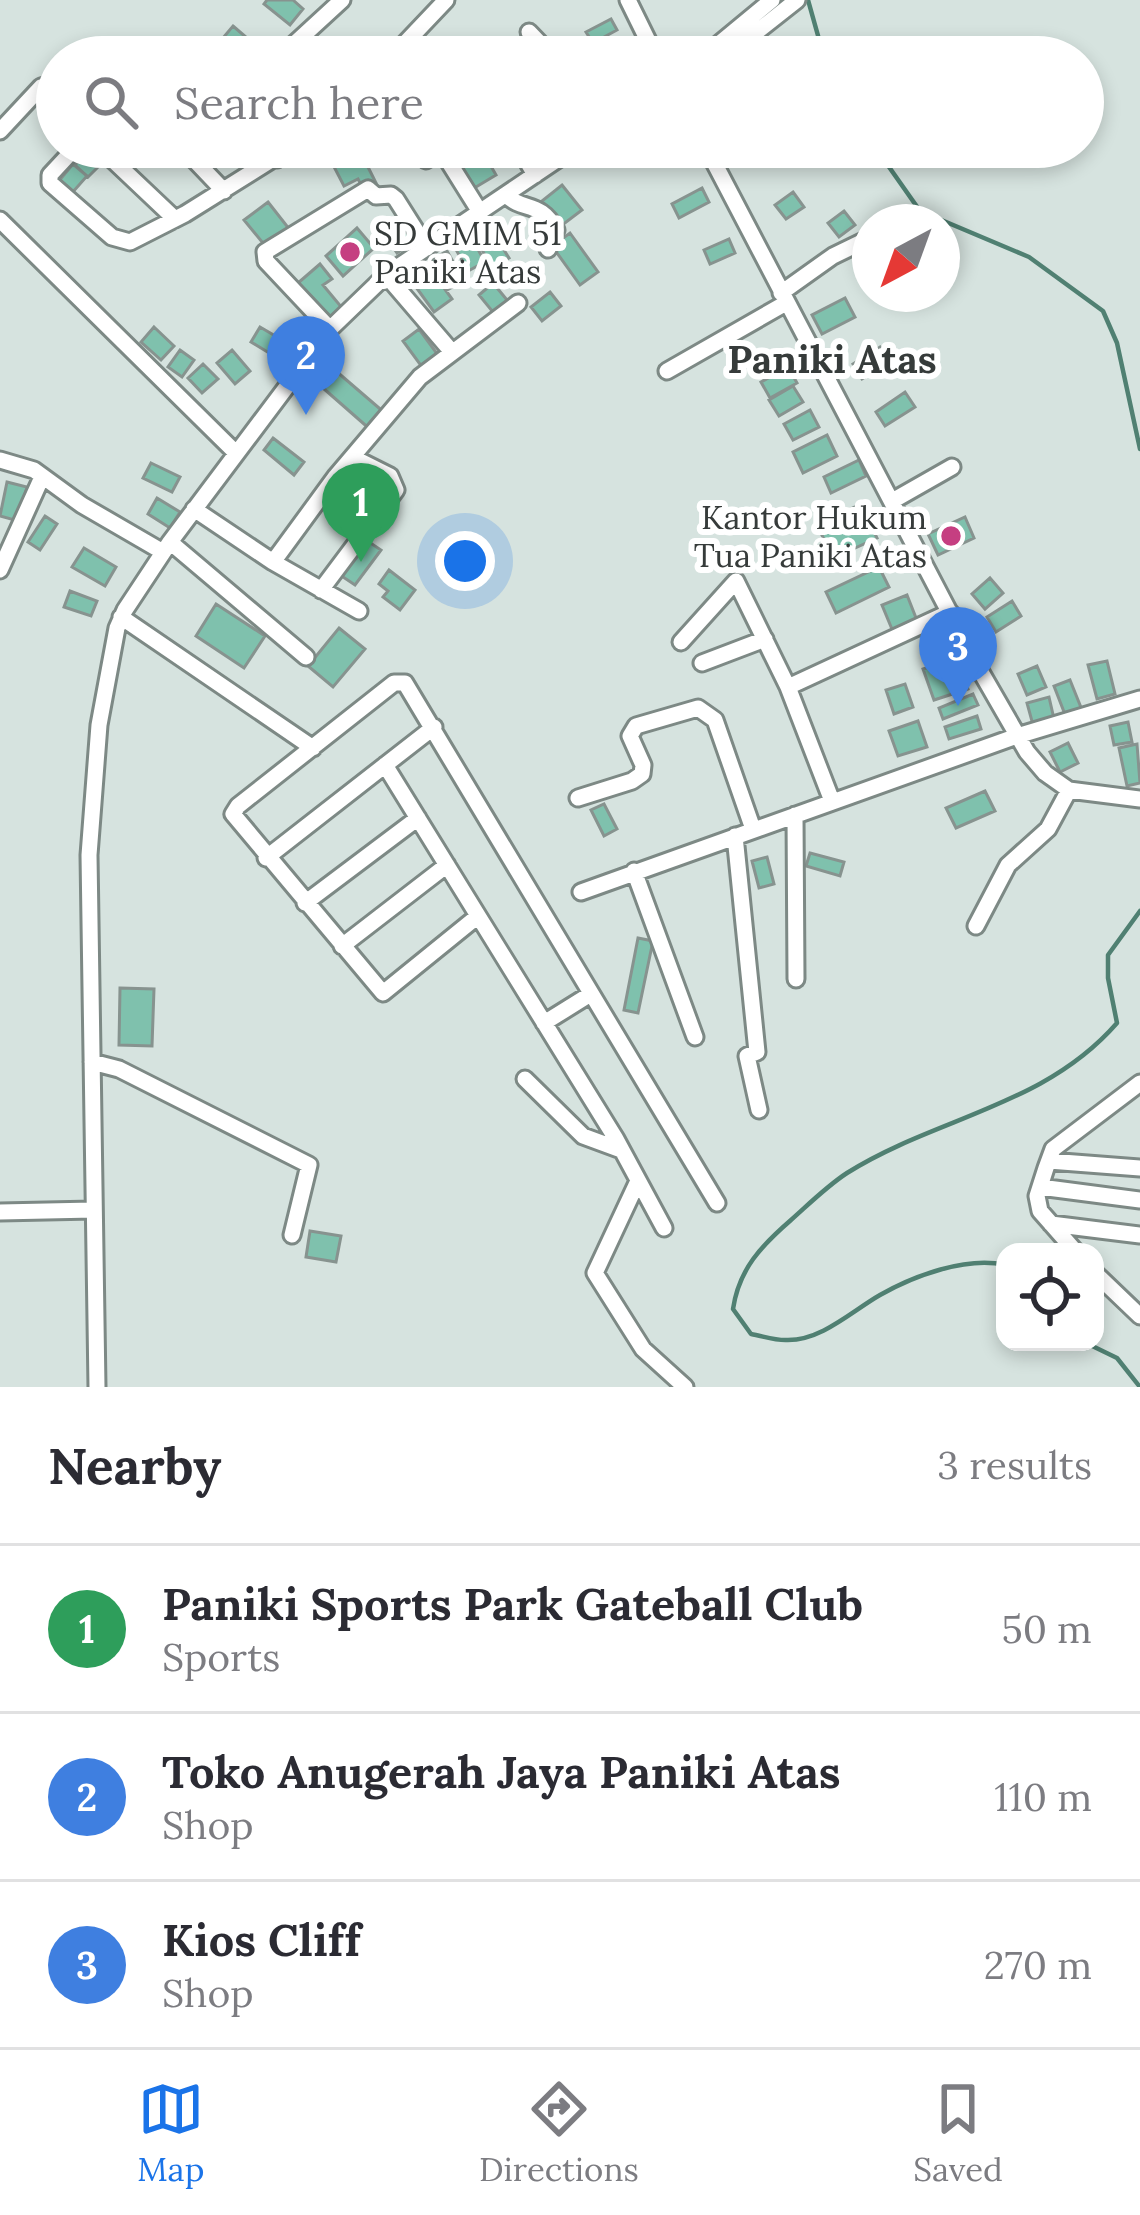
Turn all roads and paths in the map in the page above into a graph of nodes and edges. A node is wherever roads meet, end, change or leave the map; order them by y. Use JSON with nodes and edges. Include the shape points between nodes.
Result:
{"nodes":[{"id":1,"x":342,"y":0,"type":"edge"},
{"id":2,"x":446,"y":0,"type":"edge"},
{"id":3,"x":628,"y":0,"type":"edge"},
{"id":4,"x":772,"y":0,"type":"edge"},
{"id":5,"x":795,"y":2,"type":"edge"},
{"id":6,"x":529,"y":32,"type":"dead end"},
{"id":7,"x":303,"y":36,"type":"edge"},
{"id":8,"x":412,"y":36,"type":"edge"},
{"id":9,"x":533,"y":36,"type":"edge"},
{"id":10,"x":646,"y":36,"type":"edge"},
{"id":11,"x":728,"y":36,"type":"edge"},
{"id":12,"x":752,"y":36,"type":"edge"},
{"id":13,"x":36,"y":92,"type":"edge"},
{"id":14,"x":0,"y":131,"type":"edge"},
{"id":15,"x":56,"y":168,"type":"edge"},
{"id":16,"x":121,"y":168,"type":"edge"},
{"id":17,"x":202,"y":168,"type":"edge"},
{"id":18,"x":262,"y":168,"type":"edge"},
{"id":19,"x":452,"y":168,"type":"edge"},
{"id":20,"x":531,"y":168,"type":"edge"},
{"id":21,"x":545,"y":168,"type":"edge"},
{"id":22,"x":717,"y":168,"type":"edge"},
{"id":23,"x":535,"y":175,"type":"junction"},
{"id":24,"x":224,"y":191,"type":"junction"},
{"id":25,"x":506,"y":195,"type":"junction"},
{"id":26,"x":480,"y":212,"type":"junction"},
{"id":27,"x":175,"y":219,"type":"junction"},
{"id":28,"x":1,"y":222,"type":"edge"},
{"id":29,"x":852,"y":247,"type":"edge"},
{"id":30,"x":427,"y":248,"type":"junction"},
{"id":31,"x":548,"y":249,"type":"dead end"},
{"id":32,"x":386,"y":275,"type":"junction"},
{"id":33,"x":783,"y":298,"type":"junction"},
{"id":34,"x":518,"y":304,"type":"dead end"},
{"id":35,"x":330,"y":329,"type":"junction"},
{"id":36,"x":452,"y":352,"type":"junction"},
{"id":37,"x":667,"y":371,"type":"dead end"},
{"id":38,"x":236,"y":453,"type":"junction"},
{"id":39,"x":352,"y":457,"type":"junction"},
{"id":40,"x":0,"y":460,"type":"edge"},
{"id":41,"x":952,"y":467,"type":"dead end"},
{"id":42,"x":42,"y":477,"type":"junction"},
{"id":43,"x":894,"y":500,"type":"junction"},
{"id":44,"x":194,"y":509,"type":"junction"},
{"id":45,"x":166,"y":547,"type":"junction"},
{"id":46,"x":272,"y":562,"type":"junction"},
{"id":47,"x":0,"y":570,"type":"edge"},
{"id":48,"x":321,"y":590,"type":"junction"},
{"id":49,"x":359,"y":611,"type":"dead end"},
{"id":50,"x":950,"y":612,"type":"junction"},
{"id":51,"x":121,"y":617,"type":"junction"},
{"id":52,"x":765,"y":639,"type":"junction"},
{"id":53,"x":681,"y":642,"type":"dead end"},
{"id":54,"x":306,"y":657,"type":"dead end"},
{"id":55,"x":702,"y":663,"type":"dead end"},
{"id":56,"x":788,"y":687,"type":"junction"},
{"id":57,"x":1140,"y":699,"type":"edge"},
{"id":58,"x":434,"y":727,"type":"junction"},
{"id":59,"x":1016,"y":736,"type":"junction"},
{"id":60,"x":313,"y":748,"type":"junction"},
{"id":61,"x":385,"y":765,"type":"junction"},
{"id":62,"x":1070,"y":790,"type":"junction"},
{"id":63,"x":578,"y":798,"type":"dead end"},
{"id":64,"x":1140,"y":800,"type":"edge"},
{"id":65,"x":832,"y":801,"type":"junction"},
{"id":66,"x":795,"y":814,"type":"junction"},
{"id":67,"x":418,"y":818,"type":"junction"},
{"id":68,"x":753,"y":830,"type":"junction"},
{"id":69,"x":735,"y":836,"type":"junction"},
{"id":70,"x":266,"y":858,"type":"junction"},
{"id":71,"x":447,"y":866,"type":"junction"},
{"id":72,"x":634,"y":871,"type":"junction"},
{"id":73,"x":581,"y":892,"type":"dead end"},
{"id":74,"x":305,"y":902,"type":"junction"},
{"id":75,"x":478,"y":916,"type":"junction"},
{"id":76,"x":976,"y":926,"type":"dead end"},
{"id":77,"x":342,"y":946,"type":"junction"},
{"id":78,"x":796,"y":979,"type":"dead end"},
{"id":79,"x":589,"y":995,"type":"junction"},
{"id":80,"x":544,"y":1023,"type":"junction"},
{"id":81,"x":695,"y":1037,"type":"dead end"},
{"id":82,"x":92,"y":1062,"type":"junction"},
{"id":83,"x":524,"y":1079,"type":"dead end"},
{"id":84,"x":1140,"y":1083,"type":"edge"},
{"id":85,"x":759,"y":1110,"type":"dead end"},
{"id":86,"x":621,"y":1150,"type":"junction"},
{"id":87,"x":1049,"y":1161,"type":"junction"},
{"id":88,"x":1140,"y":1168,"type":"edge"},
{"id":89,"x":638,"y":1180,"type":"junction"},
{"id":90,"x":1040,"y":1187,"type":"junction"},
{"id":91,"x":1140,"y":1200,"type":"edge"},
{"id":92,"x":717,"y":1203,"type":"dead end"},
{"id":93,"x":93,"y":1210,"type":"junction"},
{"id":94,"x":0,"y":1212,"type":"edge"},
{"id":95,"x":1052,"y":1224,"type":"junction"},
{"id":96,"x":664,"y":1228,"type":"dead end"},
{"id":97,"x":292,"y":1235,"type":"dead end"},
{"id":98,"x":1140,"y":1235,"type":"edge"},
{"id":99,"x":1068,"y":1243,"type":"edge"},
{"id":100,"x":1104,"y":1282,"type":"edge"},
{"id":101,"x":1140,"y":1316,"type":"edge"},
{"id":102,"x":97,"y":1387,"type":"edge"},
{"id":103,"x":685,"y":1387,"type":"edge"}],
"edges":[{"from":1,"to":7,"type":"street"},
{"from":2,"to":8,"type":"street"},
{"from":3,"to":10,"type":"street"},
{"from":4,"to":11,"type":"street"},
{"from":5,"to":12,"type":"street"},
{"from":6,"to":9,"type":"street"},
{"from":13,"to":14,"type":"street"},
{"from":15,"to":27,"type":"street","via":[[50,182],[112,237],[130,242]]},
{"from":16,"to":27,"type":"street"},
{"from":17,"to":24,"type":"street"},
{"from":18,"to":24,"type":"street"},
{"from":19,"to":26,"type":"street"},
{"from":20,"to":23,"type":"street"},
{"from":21,"to":23,"type":"street"},
{"from":22,"to":33,"type":"street"},
{"from":23,"to":25,"type":"street"},
{"from":24,"to":27,"type":"street"},
{"from":25,"to":26,"type":"street"},
{"from":25,"to":31,"type":"street","via":[[553,223]]},
{"from":26,"to":30,"type":"street"},
{"from":28,"to":38,"type":"street"},
{"from":29,"to":33,"type":"street"},
{"from":30,"to":32,"type":"street"},
{"from":30,"to":35,"type":"street","via":[[395,199],[368,189],[266,252]]},
{"from":32,"to":35,"type":"street"},
{"from":32,"to":36,"type":"street"},
{"from":33,"to":37,"type":"street"},
{"from":33,"to":43,"type":"street"},
{"from":34,"to":36,"type":"street"},
{"from":35,"to":38,"type":"street"},
{"from":36,"to":39,"type":"street"},
{"from":38,"to":44,"type":"street"},
{"from":39,"to":46,"type":"street"},
{"from":39,"to":48,"type":"street","via":[[390,476],[396,490]]},
{"from":40,"to":42,"type":"street"},
{"from":41,"to":43,"type":"street"},
{"from":42,"to":45,"type":"street"},
{"from":42,"to":47,"type":"street"},
{"from":43,"to":50,"type":"street"},
{"from":44,"to":45,"type":"street"},
{"from":44,"to":46,"type":"street"},
{"from":45,"to":51,"type":"street"},
{"from":45,"to":54,"type":"street"},
{"from":46,"to":48,"type":"street"},
{"from":48,"to":49,"type":"street"},
{"from":50,"to":56,"type":"street"},
{"from":50,"to":59,"type":"street"},
{"from":51,"to":60,"type":"street"},
{"from":51,"to":82,"type":"street","via":[[92,786]]},
{"from":52,"to":53,"type":"street","via":[[736,581]]},
{"from":52,"to":55,"type":"street"},
{"from":52,"to":56,"type":"street"},
{"from":56,"to":65,"type":"street"},
{"from":57,"to":59,"type":"street"},
{"from":58,"to":60,"type":"street","via":[[399,682]]},
{"from":58,"to":61,"type":"street"},
{"from":58,"to":79,"type":"street"},
{"from":59,"to":62,"type":"street"},
{"from":59,"to":65,"type":"street"},
{"from":60,"to":70,"type":"street","via":[[233,814]]},
{"from":61,"to":67,"type":"street"},
{"from":61,"to":70,"type":"street"},
{"from":62,"to":64,"type":"street"},
{"from":62,"to":76,"type":"street","via":[[1048,829],[1008,865]]},
{"from":63,"to":68,"type":"street","via":[[642,774],[631,736],[636,726],[698,709],[715,720]]},
{"from":65,"to":66,"type":"street"},
{"from":66,"to":68,"type":"street"},
{"from":66,"to":78,"type":"street"},
{"from":67,"to":71,"type":"street"},
{"from":67,"to":74,"type":"street"},
{"from":68,"to":69,"type":"street"},
{"from":69,"to":72,"type":"street"},
{"from":69,"to":85,"type":"street","via":[[757,1040],[757,1052],[747,1056]]},
{"from":70,"to":74,"type":"street"},
{"from":71,"to":75,"type":"street"},
{"from":71,"to":77,"type":"street"},
{"from":72,"to":73,"type":"street"},
{"from":72,"to":81,"type":"street"},
{"from":74,"to":77,"type":"street"},
{"from":75,"to":77,"type":"street","via":[[383,993]]},
{"from":75,"to":80,"type":"street"},
{"from":79,"to":80,"type":"street"},
{"from":79,"to":92,"type":"street"},
{"from":80,"to":86,"type":"street"},
{"from":82,"to":93,"type":"street"},
{"from":82,"to":97,"type":"street","via":[[309,1165]]},
{"from":83,"to":86,"type":"street","via":[[583,1136]]},
{"from":84,"to":87,"type":"street","via":[[1063,1141]]},
{"from":86,"to":89,"type":"street"},
{"from":87,"to":88,"type":"street"},
{"from":87,"to":90,"type":"street"},
{"from":89,"to":96,"type":"street"},
{"from":89,"to":103,"type":"street","via":[[595,1273],[643,1349]]},
{"from":90,"to":91,"type":"street"},
{"from":90,"to":95,"type":"street","via":[[1040,1211]]},
{"from":93,"to":94,"type":"street"},
{"from":93,"to":102,"type":"street"},
{"from":95,"to":98,"type":"street"},
{"from":95,"to":99,"type":"street"},
{"from":100,"to":101,"type":"street"}]}
